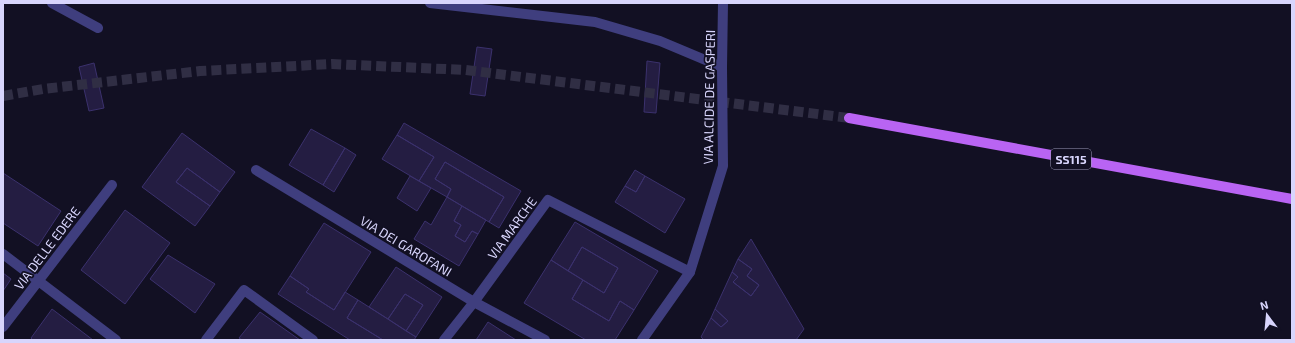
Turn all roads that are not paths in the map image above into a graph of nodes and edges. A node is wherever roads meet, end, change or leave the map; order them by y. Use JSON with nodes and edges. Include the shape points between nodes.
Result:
{"nodes":[{"id":1,"x":52,"y":3,"type":"edge"},
{"id":2,"x":430,"y":3,"type":"edge"},
{"id":3,"x":723,"y":3,"type":"edge"},
{"id":4,"x":98,"y":28,"type":"dead end"},
{"id":5,"x":722,"y":67,"type":"junction"},
{"id":6,"x":849,"y":118,"type":"tunnel mouth"},
{"id":7,"x":256,"y":170,"type":"dead end"},
{"id":8,"x":112,"y":185,"type":"dead end"},
{"id":9,"x":1292,"y":199,"type":"edge"},
{"id":10,"x":3,"y":254,"type":"edge"},
{"id":11,"x":690,"y":272,"type":"junction"},
{"id":12,"x":39,"y":282,"type":"junction"},
{"id":13,"x":474,"y":302,"type":"junction"},
{"id":14,"x":3,"y":327,"type":"edge"},
{"id":15,"x":116,"y":340,"type":"edge"},
{"id":16,"x":206,"y":340,"type":"edge"},
{"id":17,"x":313,"y":340,"type":"edge"},
{"id":18,"x":444,"y":340,"type":"edge"},
{"id":19,"x":545,"y":340,"type":"edge"},
{"id":20,"x":642,"y":340,"type":"edge"}],
"edges":[{"from":1,"to":4,"type":"street"},
{"from":2,"to":5,"type":"street","via":[[595,22],[660,40]]},
{"from":3,"to":5,"type":"street","name":"VIA ALCIDE DE GASPERI"},
{"from":5,"to":11,"type":"street","name":"VIA ALCIDE DE GASPERI","via":[[723,166]]},
{"from":6,"to":9,"type":"main road","number":"SS115"},
{"from":7,"to":13,"type":"street","name":"VIA DEI GAROFANI"},
{"from":8,"to":12,"type":"street","name":"VIA DELLE EDERE"},
{"from":10,"to":12,"type":"street"},
{"from":11,"to":13,"type":"street","name":"VIA MARCHE","via":[[548,200]]},
{"from":11,"to":20,"type":"street","name":"VIA ALCIDE DE GASPERI"},
{"from":12,"to":14,"type":"street","name":"VIA DELLE EDERE"},
{"from":12,"to":15,"type":"street"},
{"from":13,"to":18,"type":"street","name":"VIA MARCHE"},
{"from":13,"to":19,"type":"street","name":"VIA DEI GAROFANI"},
{"from":16,"to":17,"type":"street","via":[[244,290]]}]}
